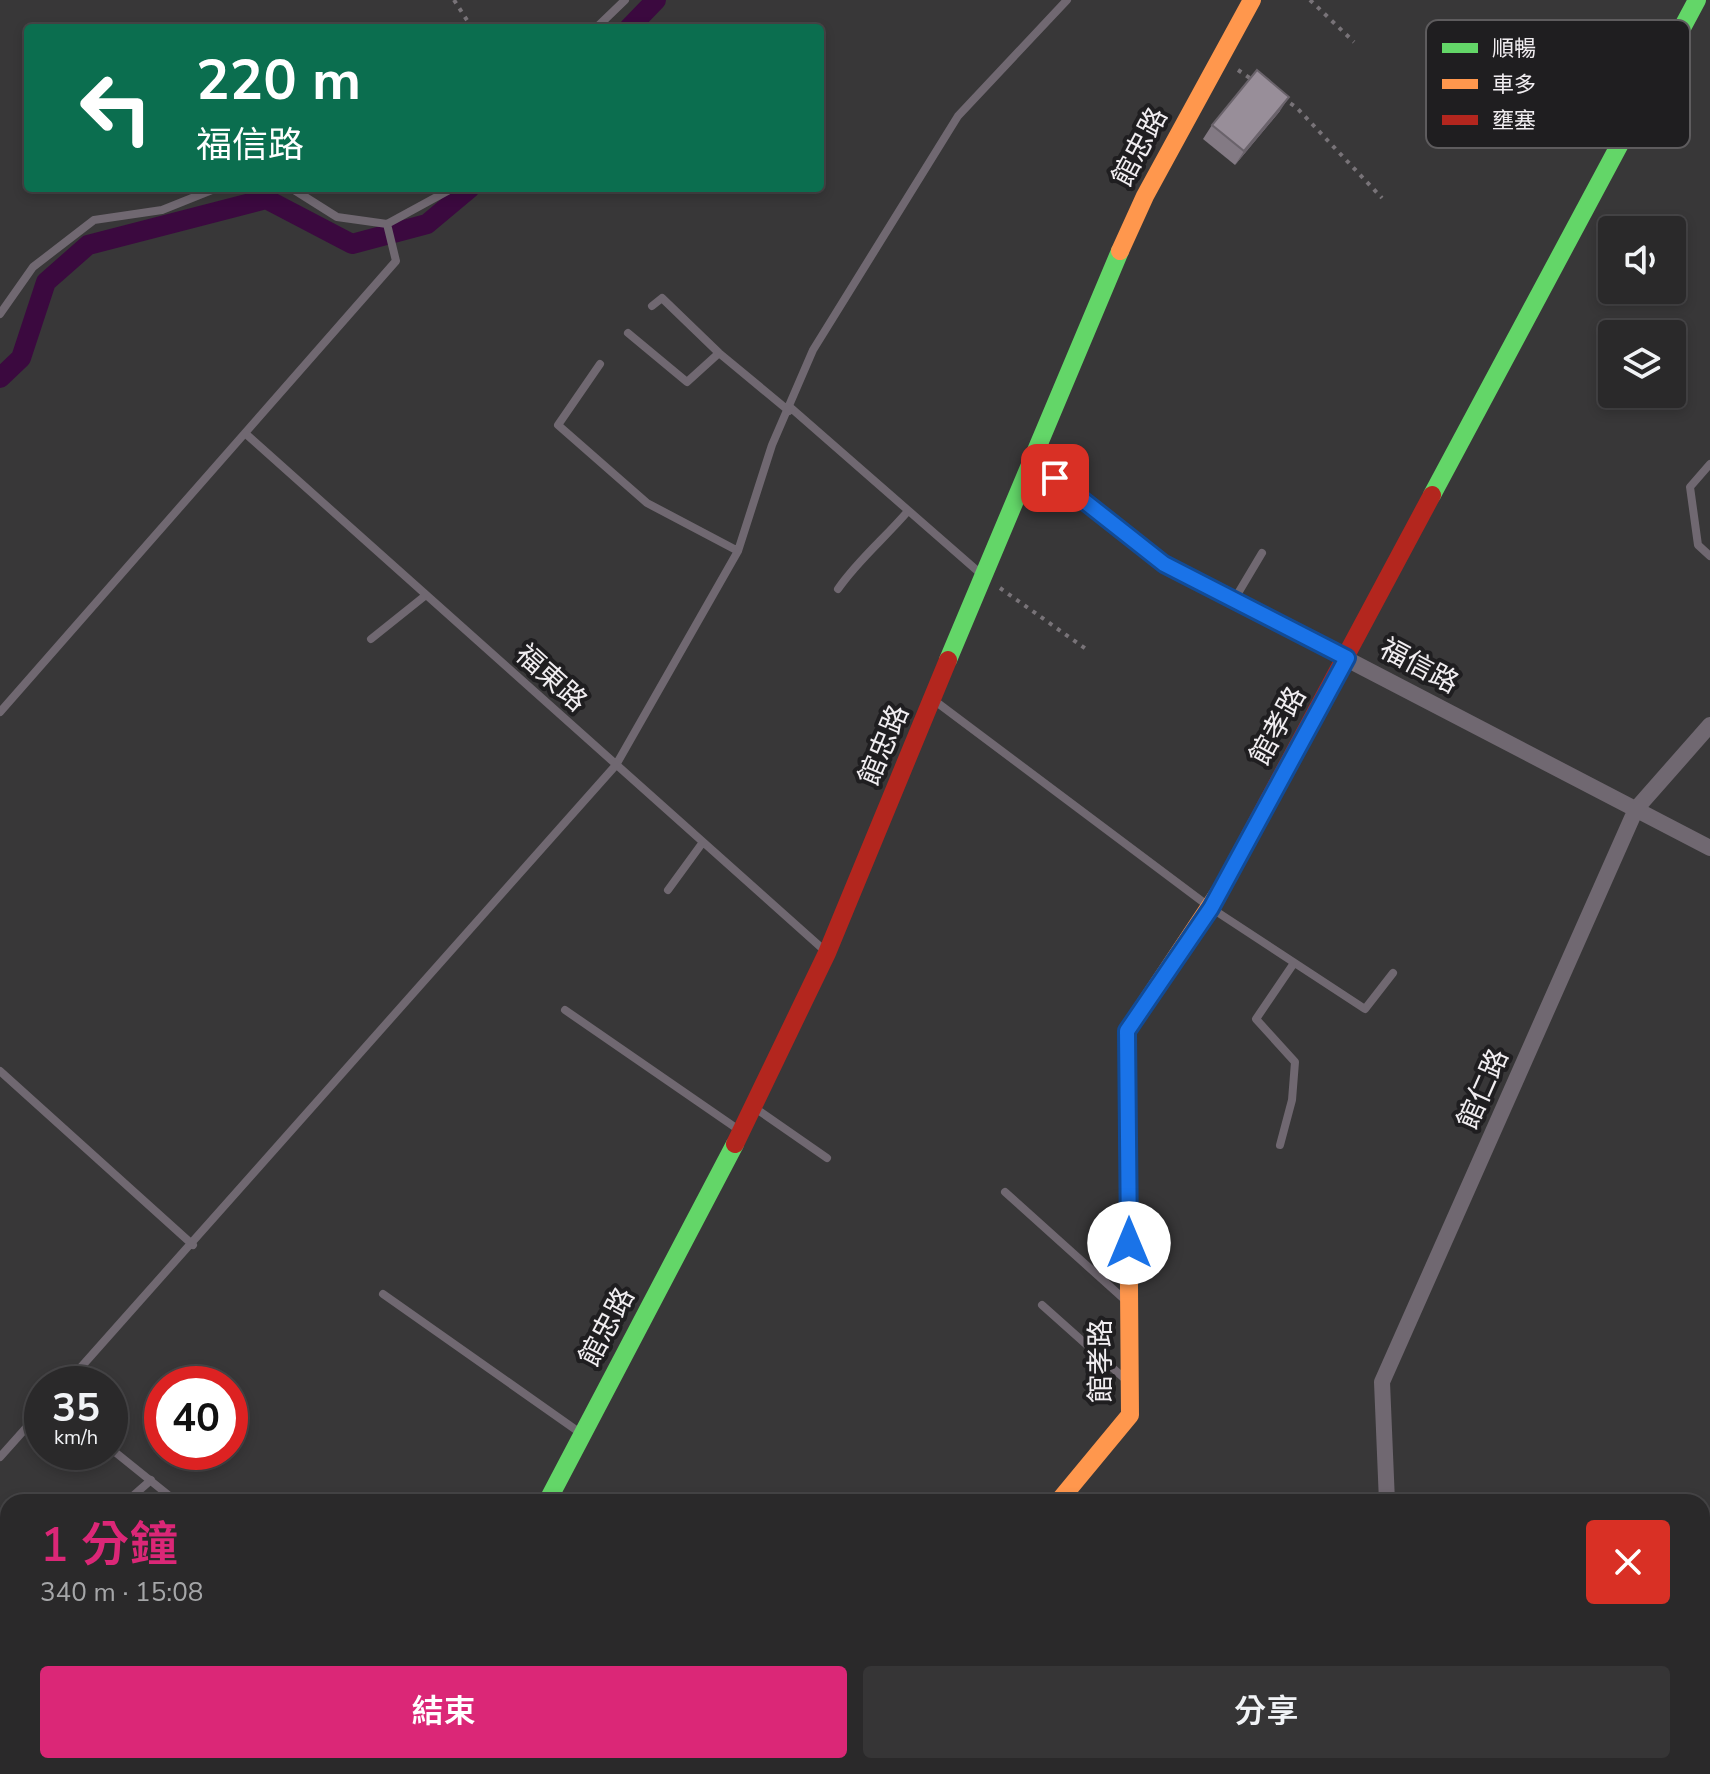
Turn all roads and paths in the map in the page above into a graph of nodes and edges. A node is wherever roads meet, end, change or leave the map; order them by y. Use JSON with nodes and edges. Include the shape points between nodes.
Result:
{"nodes":[{"id":1,"x":454,"y":0,"type":"edge"},
{"id":2,"x":625,"y":0,"type":"edge"},
{"id":3,"x":1067,"y":0,"type":"edge"},
{"id":4,"x":1252,"y":0,"type":"edge"},
{"id":5,"x":1310,"y":0,"type":"edge"},
{"id":6,"x":1697,"y":0,"type":"edge"},
{"id":7,"x":1686,"y":20,"type":"edge"},
{"id":8,"x":469,"y":24,"type":"edge"},
{"id":9,"x":600,"y":24,"type":"edge"},
{"id":10,"x":1354,"y":42,"type":"dead end"},
{"id":11,"x":1220,"y":58,"type":"junction"},
{"id":12,"x":1258,"y":83,"type":"edge"},
{"id":13,"x":1270,"y":91,"type":"edge"},
{"id":14,"x":1618,"y":148,"type":"edge"},
{"id":15,"x":207,"y":192,"type":"edge"},
{"id":16,"x":297,"y":192,"type":"edge"},
{"id":17,"x":446,"y":192,"type":"edge"},
{"id":18,"x":1382,"y":198,"type":"dead end"},
{"id":19,"x":387,"y":224,"type":"junction"},
{"id":20,"x":652,"y":306,"type":"dead end"},
{"id":21,"x":0,"y":314,"type":"edge"},
{"id":22,"x":628,"y":333,"type":"dead end"},
{"id":23,"x":719,"y":353,"type":"junction"},
{"id":24,"x":600,"y":364,"type":"dead end"},
{"id":25,"x":790,"y":410,"type":"junction"},
{"id":26,"x":246,"y":434,"type":"junction"},
{"id":27,"x":1033,"y":461,"type":"junction"},
{"id":28,"x":1710,"y":464,"type":"edge"},
{"id":29,"x":908,"y":511,"type":"junction"},
{"id":30,"x":738,"y":551,"type":"junction"},
{"id":31,"x":1262,"y":553,"type":"dead end"},
{"id":32,"x":1710,"y":556,"type":"edge"},
{"id":33,"x":985,"y":577,"type":"junction"},
{"id":34,"x":838,"y":589,"type":"dead end"},
{"id":35,"x":426,"y":595,"type":"junction"},
{"id":36,"x":1234,"y":600,"type":"junction"},
{"id":37,"x":371,"y":639,"type":"dead end"},
{"id":38,"x":1086,"y":649,"type":"dead end"},
{"id":39,"x":1347,"y":658,"type":"junction"},
{"id":40,"x":933,"y":700,"type":"junction"},
{"id":41,"x":0,"y":712,"type":"edge"},
{"id":42,"x":1710,"y":725,"type":"edge"},
{"id":43,"x":616,"y":765,"type":"junction"},
{"id":44,"x":1636,"y":809,"type":"junction"},
{"id":45,"x":703,"y":842,"type":"junction"},
{"id":46,"x":1710,"y":848,"type":"edge"},
{"id":47,"x":668,"y":890,"type":"dead end"},
{"id":48,"x":1211,"y":908,"type":"junction"},
{"id":49,"x":827,"y":953,"type":"junction"},
{"id":50,"x":1294,"y":963,"type":"junction"},
{"id":51,"x":1393,"y":973,"type":"dead end"},
{"id":52,"x":565,"y":1010,"type":"dead end"},
{"id":53,"x":0,"y":1071,"type":"edge"},
{"id":54,"x":754,"y":1107,"type":"junction"},
{"id":55,"x":741,"y":1132,"type":"junction"},
{"id":56,"x":1280,"y":1145,"type":"dead end"},
{"id":57,"x":827,"y":1158,"type":"dead end"},
{"id":58,"x":1005,"y":1192,"type":"dead end"},
{"id":59,"x":193,"y":1245,"type":"junction"},
{"id":60,"x":383,"y":1294,"type":"dead end"},
{"id":61,"x":1129,"y":1304,"type":"junction"},
{"id":62,"x":1042,"y":1305,"type":"dead end"},
{"id":63,"x":82,"y":1366,"type":"edge"},
{"id":64,"x":1130,"y":1383,"type":"junction"},
{"id":65,"x":24,"y":1430,"type":"edge"},
{"id":66,"x":583,"y":1434,"type":"junction"},
{"id":67,"x":0,"y":1457,"type":"edge"},
{"id":68,"x":128,"y":1462,"type":"edge"},
{"id":69,"x":151,"y":1480,"type":"junction"},
{"id":70,"x":135,"y":1494,"type":"edge"},
{"id":71,"x":168,"y":1494,"type":"edge"},
{"id":72,"x":551,"y":1494,"type":"edge"},
{"id":73,"x":1065,"y":1494,"type":"edge"},
{"id":74,"x":1387,"y":1494,"type":"edge"}],
"edges":[{"from":1,"to":8,"type":"path"},
{"from":2,"to":9,"type":"lane"},
{"from":3,"to":25,"type":"lane","via":[[958,116],[813,350]]},
{"from":4,"to":11,"type":"main road","name":"館忠路"},
{"from":5,"to":10,"type":"path"},
{"from":6,"to":7,"type":"main road","name":"館孝路"},
{"from":11,"to":12,"type":"path"},
{"from":11,"to":27,"type":"main road","name":"館忠路","via":[[1145,196]]},
{"from":13,"to":18,"type":"path","via":[[1296,107]]},
{"from":14,"to":39,"type":"main road","name":"館孝路"},
{"from":15,"to":21,"type":"lane","via":[[162,210],[94,220],[33,267]]},
{"from":16,"to":19,"type":"lane","via":[[337,217]]},
{"from":17,"to":19,"type":"lane"},
{"from":19,"to":26,"type":"lane","via":[[396,261]]},
{"from":20,"to":23,"type":"lane","via":[[662,298]]},
{"from":22,"to":23,"type":"lane","via":[[687,382]]},
{"from":23,"to":25,"type":"lane"},
{"from":24,"to":30,"type":"lane","via":[[558,425],[647,503]]},
{"from":25,"to":29,"type":"lane"},
{"from":25,"to":30,"type":"lane","via":[[772,445]]},
{"from":26,"to":35,"type":"lane","name":"福東路"},
{"from":26,"to":41,"type":"lane"},
{"from":27,"to":33,"type":"main road","name":"館忠路"},
{"from":27,"to":36,"type":"street","name":"福信路","via":[[1164,564]]},
{"from":28,"to":32,"type":"lane","via":[[1690,487],[1698,545]]},
{"from":29,"to":33,"type":"lane"},
{"from":29,"to":34,"type":"lane","via":[[855,564]]},
{"from":30,"to":43,"type":"lane"},
{"from":31,"to":36,"type":"lane"},
{"from":33,"to":38,"type":"path"},
{"from":33,"to":40,"type":"main road","name":"館忠路"},
{"from":35,"to":37,"type":"lane"},
{"from":35,"to":43,"type":"lane","name":"福東路"},
{"from":36,"to":39,"type":"street","name":"福信路"},
{"from":39,"to":44,"type":"street","name":"福信路"},
{"from":39,"to":48,"type":"main road","name":"館孝路"},
{"from":40,"to":48,"type":"lane"},
{"from":40,"to":49,"type":"main road","name":"館忠路"},
{"from":42,"to":44,"type":"street","name":"館仁路"},
{"from":43,"to":45,"type":"lane","name":"福東路"},
{"from":43,"to":59,"type":"lane"},
{"from":44,"to":46,"type":"street","name":"福信路"},
{"from":44,"to":74,"type":"street","name":"館仁路","via":[[1382,1382]]},
{"from":45,"to":47,"type":"lane"},
{"from":45,"to":49,"type":"lane","name":"福東路"},
{"from":48,"to":50,"type":"lane"},
{"from":48,"to":61,"type":"main road","name":"館孝路","via":[[1127,1031]]},
{"from":49,"to":54,"type":"main road","name":"館忠路"},
{"from":50,"to":51,"type":"lane","via":[[1365,1009]]},
{"from":50,"to":56,"type":"lane","via":[[1256,1019],[1295,1062]]},
{"from":52,"to":55,"type":"lane"},
{"from":53,"to":59,"type":"lane"},
{"from":54,"to":55,"type":"main road","name":"館忠路"},
{"from":54,"to":57,"type":"lane"},
{"from":55,"to":66,"type":"main road","name":"館忠路"},
{"from":58,"to":61,"type":"lane"},
{"from":59,"to":63,"type":"lane"},
{"from":60,"to":66,"type":"lane"},
{"from":61,"to":64,"type":"main road","name":"館孝路"},
{"from":62,"to":64,"type":"lane"},
{"from":64,"to":73,"type":"main road","name":"館孝路","via":[[1130,1415]]},
{"from":65,"to":67,"type":"lane"},
{"from":66,"to":72,"type":"main road","name":"館忠路"},
{"from":68,"to":69,"type":"lane"},
{"from":69,"to":70,"type":"lane"},
{"from":69,"to":71,"type":"lane"}]}
